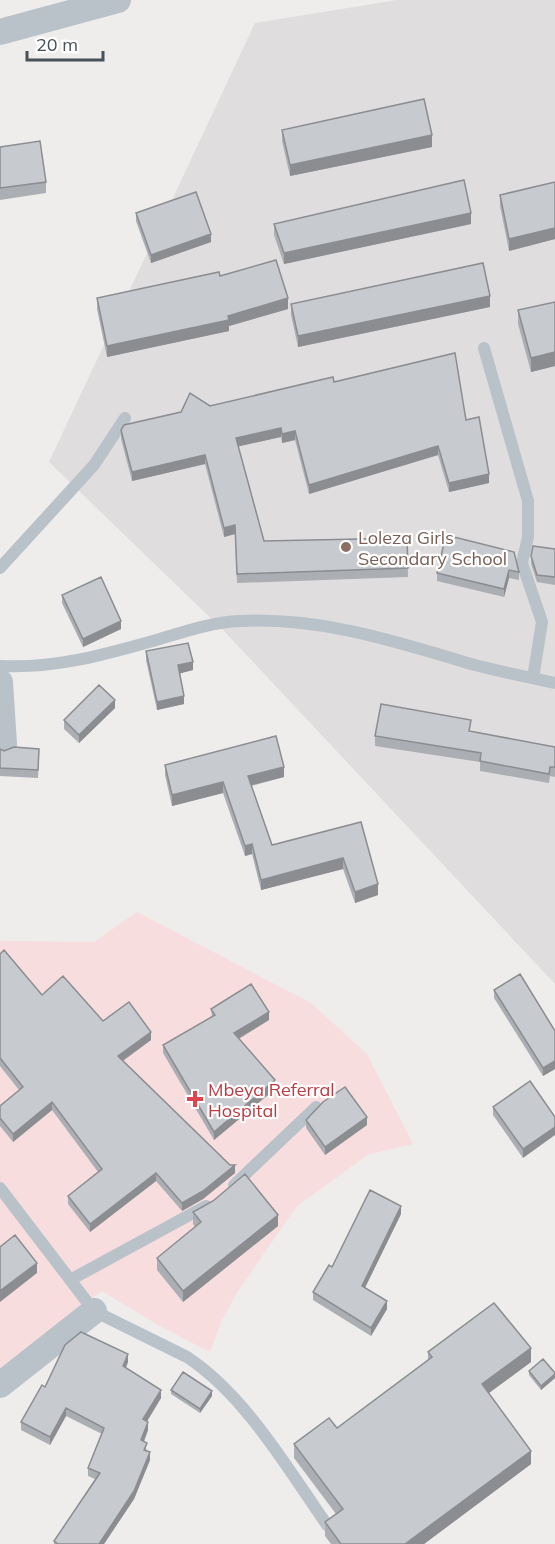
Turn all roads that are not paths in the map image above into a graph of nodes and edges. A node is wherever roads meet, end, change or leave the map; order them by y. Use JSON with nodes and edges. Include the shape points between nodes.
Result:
{"nodes":[{"id":1,"x":118,"y":0,"type":"edge"},
{"id":2,"x":0,"y":32,"type":"edge"},
{"id":3,"x":484,"y":348,"type":"dead end"},
{"id":4,"x":125,"y":418,"type":"dead end"},
{"id":5,"x":0,"y":568,"type":"edge"},
{"id":6,"x":0,"y":666,"type":"edge"},
{"id":7,"x":533,"y":678,"type":"junction"},
{"id":8,"x":0,"y":682,"type":"edge"},
{"id":9,"x":555,"y":683,"type":"edge"},
{"id":10,"x":4,"y":744,"type":"dead end"},
{"id":11,"x":316,"y":1107,"type":"edge"},
{"id":12,"x":0,"y":1188,"type":"edge"},
{"id":13,"x":70,"y":1280,"type":"junction"},
{"id":14,"x":94,"y":1311,"type":"junction"},
{"id":15,"x":0,"y":1385,"type":"edge"},
{"id":16,"x":327,"y":1525,"type":"edge"}],
"edges":[{"from":1,"to":2,"type":"street"},
{"from":3,"to":7,"type":"lane","via":[[528,501],[528,537],[522,563],[542,622]]},
{"from":4,"to":5,"type":"lane","via":[[94,465]]},
{"from":6,"to":7,"type":"lane","via":[[72,662],[237,621],[298,621],[393,639]]},
{"from":7,"to":9,"type":"lane"},
{"from":8,"to":10,"type":"street"},
{"from":11,"to":13,"type":"lane","via":[[219,1197]]},
{"from":12,"to":13,"type":"lane"},
{"from":13,"to":14,"type":"lane"},
{"from":14,"to":15,"type":"street"},
{"from":14,"to":16,"type":"lane","via":[[200,1365],[265,1437]]}]}
